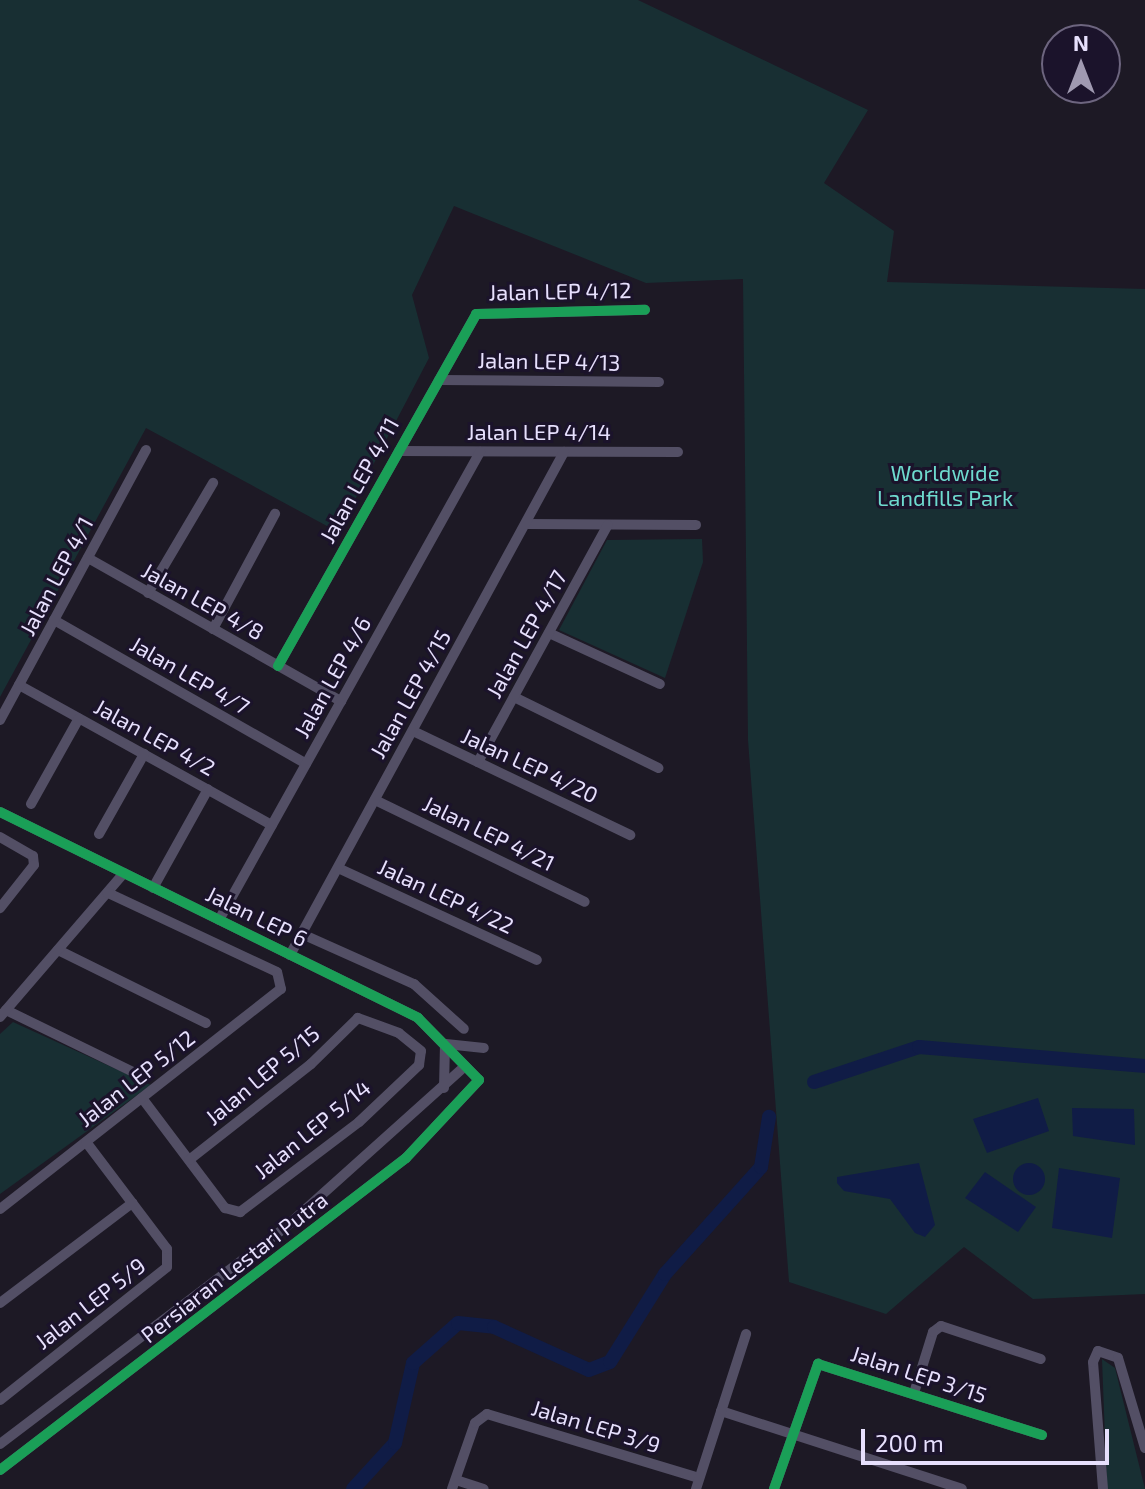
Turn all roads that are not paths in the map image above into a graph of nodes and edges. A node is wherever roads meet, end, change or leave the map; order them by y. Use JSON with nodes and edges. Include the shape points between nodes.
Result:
{"nodes":[{"id":1,"x":645,"y":310,"type":"dead end"},
{"id":2,"x":476,"y":314,"type":"joint"},
{"id":3,"x":439,"y":380,"type":"junction"},
{"id":4,"x":659,"y":382,"type":"dead end"},
{"id":5,"x":146,"y":450,"type":"dead end"},
{"id":6,"x":399,"y":451,"type":"junction"},
{"id":7,"x":480,"y":452,"type":"junction"},
{"id":8,"x":564,"y":452,"type":"junction"},
{"id":9,"x":678,"y":452,"type":"dead end"},
{"id":10,"x":213,"y":483,"type":"dead end"},
{"id":11,"x":275,"y":514,"type":"dead end"},
{"id":12,"x":526,"y":524,"type":"junction"},
{"id":13,"x":608,"y":525,"type":"junction"},
{"id":14,"x":696,"y":525,"type":"dead end"},
{"id":15,"x":88,"y":558,"type":"junction"},
{"id":16,"x":148,"y":593,"type":"junction"},
{"id":17,"x":54,"y":620,"type":"junction"},
{"id":18,"x":213,"y":629,"type":"junction"},
{"id":19,"x":549,"y":633,"type":"junction"},
{"id":20,"x":278,"y":666,"type":"junction"},
{"id":21,"x":660,"y":684,"type":"dead end"},
{"id":22,"x":19,"y":685,"type":"junction"},
{"id":23,"x":514,"y":697,"type":"junction"},
{"id":24,"x":341,"y":701,"type":"junction"},
{"id":25,"x":79,"y":718,"type":"junction"},
{"id":26,"x":0,"y":720,"type":"edge"},
{"id":27,"x":413,"y":731,"type":"junction"},
{"id":28,"x":144,"y":754,"type":"junction"},
{"id":29,"x":478,"y":762,"type":"junction"},
{"id":30,"x":306,"y":764,"type":"junction"},
{"id":31,"x":658,"y":768,"type":"dead end"},
{"id":32,"x":208,"y":789,"type":"junction"},
{"id":33,"x":375,"y":800,"type":"junction"},
{"id":34,"x":31,"y":804,"type":"dead end"},
{"id":35,"x":0,"y":812,"type":"edge"},
{"id":36,"x":272,"y":825,"type":"junction"},
{"id":37,"x":99,"y":834,"type":"dead end"},
{"id":38,"x":630,"y":835,"type":"dead end"},
{"id":39,"x":0,"y":837,"type":"edge"},
{"id":40,"x":338,"y":868,"type":"junction"},
{"id":41,"x":124,"y":873,"type":"junction"},
{"id":42,"x":153,"y":888,"type":"junction"},
{"id":43,"x":108,"y":893,"type":"junction"},
{"id":44,"x":585,"y":902,"type":"dead end"},
{"id":45,"x":0,"y":908,"type":"edge"},
{"id":46,"x":219,"y":920,"type":"junction"},
{"id":47,"x":302,"y":934,"type":"junction"},
{"id":48,"x":58,"y":950,"type":"junction"},
{"id":49,"x":290,"y":955,"type":"junction"},
{"id":50,"x":537,"y":960,"type":"dead end"},
{"id":51,"x":3,"y":1014,"type":"edge"},
{"id":52,"x":206,"y":1023,"type":"dead end"},
{"id":53,"x":464,"y":1029,"type":"dead end"},
{"id":54,"x":445,"y":1043,"type":"junction"},
{"id":55,"x":484,"y":1048,"type":"dead end"},
{"id":56,"x":419,"y":1065,"type":"joint"},
{"id":57,"x":465,"y":1066,"type":"junction"},
{"id":58,"x":139,"y":1075,"type":"dead end"},
{"id":59,"x":479,"y":1080,"type":"joint"},
{"id":60,"x":444,"y":1088,"type":"junction"},
{"id":61,"x":142,"y":1098,"type":"junction"},
{"id":62,"x":86,"y":1142,"type":"junction"},
{"id":63,"x":189,"y":1160,"type":"junction"},
{"id":64,"x":132,"y":1203,"type":"junction"},
{"id":65,"x":0,"y":1209,"type":"edge"},
{"id":66,"x":288,"y":1225,"type":"junction"},
{"id":67,"x":303,"y":1239,"type":"junction"},
{"id":68,"x":0,"y":1303,"type":"edge"},
{"id":69,"x":746,"y":1334,"type":"dead end"},
{"id":70,"x":1041,"y":1359,"type":"dead end"},
{"id":71,"x":914,"y":1393,"type":"junction"},
{"id":72,"x":0,"y":1400,"type":"edge"},
{"id":73,"x":721,"y":1411,"type":"junction"},
{"id":74,"x":792,"y":1434,"type":"junction"},
{"id":75,"x":1042,"y":1435,"type":"dead end"},
{"id":76,"x":0,"y":1444,"type":"edge"},
{"id":77,"x":1145,"y":1448,"type":"edge"},
{"id":78,"x":0,"y":1470,"type":"edge"},
{"id":79,"x":698,"y":1484,"type":"edge"},
{"id":80,"x":454,"y":1485,"type":"edge"},
{"id":81,"x":484,"y":1489,"type":"edge"},
{"id":82,"x":774,"y":1489,"type":"edge"},
{"id":83,"x":962,"y":1489,"type":"edge"},
{"id":84,"x":1103,"y":1489,"type":"edge"}],
"edges":[{"from":1,"to":2,"type":"street","name":"Jalan LEP 4/12"},
{"from":2,"to":3,"type":"street","name":"Jalan LEP 4/11"},
{"from":3,"to":4,"type":"street","name":"Jalan LEP 4/13"},
{"from":3,"to":6,"type":"street","name":"Jalan LEP 4/11"},
{"from":5,"to":15,"type":"street","name":"Jalan LEP 4/1"},
{"from":6,"to":7,"type":"street","name":"Jalan LEP 4/14"},
{"from":6,"to":20,"type":"street","name":"Jalan LEP 4/11"},
{"from":7,"to":8,"type":"street","name":"Jalan LEP 4/14"},
{"from":7,"to":24,"type":"street","name":"Jalan LEP 4/6"},
{"from":8,"to":9,"type":"street","name":"Jalan LEP 4/14"},
{"from":8,"to":12,"type":"street","name":"Jalan LEP 4/15"},
{"from":10,"to":16,"type":"street"},
{"from":11,"to":18,"type":"street"},
{"from":12,"to":13,"type":"street"},
{"from":12,"to":27,"type":"street","name":"Jalan LEP 4/15"},
{"from":13,"to":14,"type":"street"},
{"from":13,"to":19,"type":"street","name":"Jalan LEP 4/17"},
{"from":15,"to":16,"type":"street","name":"Jalan LEP 4/8"},
{"from":15,"to":17,"type":"street","name":"Jalan LEP 4/1"},
{"from":16,"to":18,"type":"street","name":"Jalan LEP 4/8"},
{"from":17,"to":22,"type":"street","name":"Jalan LEP 4/1"},
{"from":17,"to":30,"type":"street","name":"Jalan LEP 4/7"},
{"from":18,"to":20,"type":"street","name":"Jalan LEP 4/8"},
{"from":19,"to":21,"type":"street"},
{"from":19,"to":23,"type":"street","name":"Jalan LEP 4/17"},
{"from":20,"to":24,"type":"street","name":"Jalan LEP 4/8"},
{"from":22,"to":25,"type":"street","name":"Jalan LEP 4/2"},
{"from":22,"to":26,"type":"street","name":"Jalan LEP 4/1"},
{"from":23,"to":29,"type":"street","name":"Jalan LEP 4/17"},
{"from":23,"to":31,"type":"street"},
{"from":24,"to":30,"type":"street","name":"Jalan LEP 4/6"},
{"from":25,"to":28,"type":"street","name":"Jalan LEP 4/2"},
{"from":25,"to":34,"type":"street"},
{"from":27,"to":29,"type":"street","name":"Jalan LEP 4/20"},
{"from":27,"to":33,"type":"street","name":"Jalan LEP 4/15"},
{"from":28,"to":32,"type":"street","name":"Jalan LEP 4/2"},
{"from":28,"to":37,"type":"street"},
{"from":29,"to":38,"type":"street","name":"Jalan LEP 4/20"},
{"from":30,"to":36,"type":"street","name":"Jalan LEP 4/6"},
{"from":32,"to":36,"type":"street","name":"Jalan LEP 4/2"},
{"from":32,"to":42,"type":"street"},
{"from":33,"to":40,"type":"street","name":"Jalan LEP 4/15"},
{"from":33,"to":44,"type":"street","name":"Jalan LEP 4/21"},
{"from":35,"to":41,"type":"street","name":"Jalan LEP 6"},
{"from":36,"to":46,"type":"street","name":"Jalan LEP 4/6"},
{"from":39,"to":45,"type":"street","via":[[33,856],[29,876]]},
{"from":40,"to":47,"type":"street","name":"Jalan LEP 4/15"},
{"from":40,"to":50,"type":"street","name":"Jalan LEP 4/22"},
{"from":41,"to":42,"type":"street","name":"Jalan LEP 6"},
{"from":41,"to":43,"type":"street"},
{"from":42,"to":46,"type":"street","name":"Jalan LEP 6"},
{"from":43,"to":48,"type":"street"},
{"from":43,"to":61,"type":"street","name":"Jalan LEP 5/12","via":[[277,972],[281,989]]},
{"from":46,"to":49,"type":"street","name":"Jalan LEP 6"},
{"from":47,"to":49,"type":"street","name":"Jalan LEP 4/15"},
{"from":47,"to":53,"type":"street","via":[[414,984]]},
{"from":48,"to":51,"type":"street"},
{"from":48,"to":52,"type":"street"},
{"from":49,"to":54,"type":"street","name":"Jalan LEP 6","via":[[418,1018]]},
{"from":51,"to":58,"type":"street"},
{"from":54,"to":55,"type":"street"},
{"from":54,"to":57,"type":"street","name":"Jalan LEP 6"},
{"from":54,"to":60,"type":"street"},
{"from":56,"to":63,"type":"street","name":"Jalan LEP 5/15","via":[[421,1051],[399,1033],[358,1018],[311,1064]]},
{"from":56,"to":63,"type":"street","name":"Jalan LEP 5/14","via":[[359,1122],[240,1212],[225,1208]]},
{"from":57,"to":59,"type":"street","name":"Jalan LEP 6"},
{"from":57,"to":60,"type":"street","name":"Persiaran Lestari Putra"},
{"from":59,"to":67,"type":"street","name":"Persiaran Lestari Putra","via":[[406,1158]]},
{"from":60,"to":66,"type":"street","name":"Persiaran Lestari Putra"},
{"from":61,"to":62,"type":"street","name":"Jalan LEP 5/12"},
{"from":61,"to":63,"type":"street"},
{"from":62,"to":64,"type":"street"},
{"from":62,"to":65,"type":"street","name":"Jalan LEP 5/12"},
{"from":64,"to":68,"type":"street"},
{"from":64,"to":72,"type":"street","name":"Jalan LEP 5/9","via":[[167,1249],[167,1267]]},
{"from":66,"to":67,"type":"street"},
{"from":66,"to":76,"type":"street","name":"Persiaran Lestari Putra"},
{"from":67,"to":78,"type":"street","name":"Persiaran Lestari Putra"},
{"from":69,"to":73,"type":"street"},
{"from":70,"to":71,"type":"street","via":[[941,1326],[933,1332]]},
{"from":71,"to":74,"type":"street","name":"Jalan LEP 3/15","via":[[818,1364]]},
{"from":71,"to":75,"type":"street","name":"Jalan LEP 3/15"},
{"from":73,"to":74,"type":"street"},
{"from":73,"to":79,"type":"street"},
{"from":74,"to":82,"type":"street","name":"Jalan LEP 3/15"},
{"from":74,"to":83,"type":"street"},
{"from":77,"to":84,"type":"street","via":[[1118,1358],[1098,1351],[1093,1362]]},
{"from":79,"to":80,"type":"street","name":"Jalan LEP 3/9","via":[[481,1416]]},
{"from":80,"to":81,"type":"street"}]}
